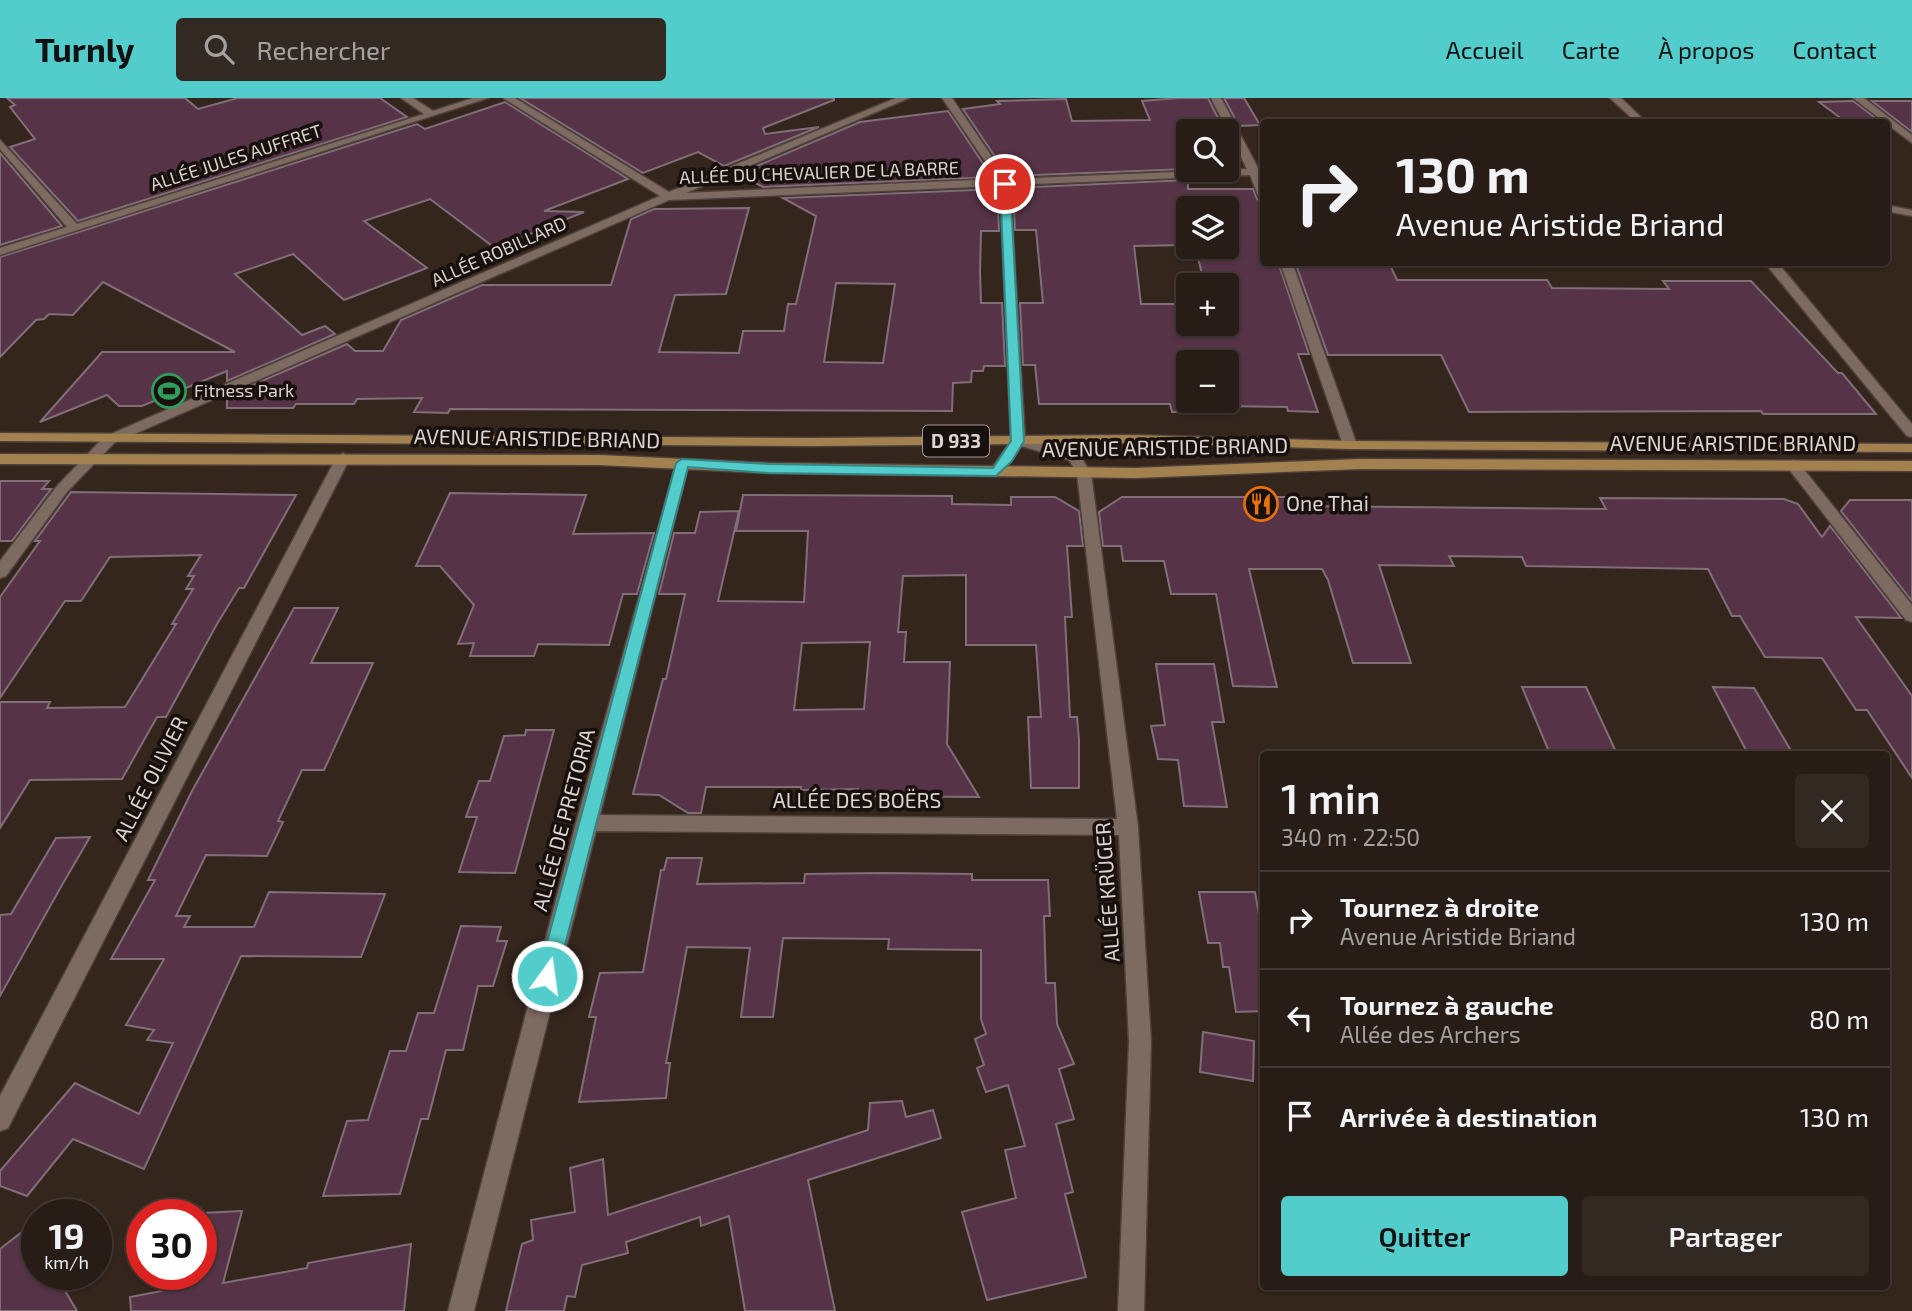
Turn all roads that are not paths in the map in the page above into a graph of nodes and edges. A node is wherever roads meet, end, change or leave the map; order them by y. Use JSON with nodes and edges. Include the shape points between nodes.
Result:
{"nodes":[{"id":1,"x":406,"y":98,"type":"edge"},
{"id":2,"x":483,"y":98,"type":"edge"},
{"id":3,"x":508,"y":98,"type":"edge"},
{"id":4,"x":904,"y":98,"type":"edge"},
{"id":5,"x":947,"y":98,"type":"edge"},
{"id":6,"x":1216,"y":98,"type":"edge"},
{"id":7,"x":1615,"y":98,"type":"edge"},
{"id":8,"x":1858,"y":98,"type":"edge"},
{"id":9,"x":431,"y":114,"type":"junction"},
{"id":10,"x":1638,"y":119,"type":"edge"},
{"id":11,"x":1885,"y":119,"type":"edge"},
{"id":12,"x":1890,"y":123,"type":"edge"},
{"id":13,"x":1912,"y":140,"type":"edge"},
{"id":14,"x":0,"y":143,"type":"edge"},
{"id":15,"x":1259,"y":171,"type":"edge"},
{"id":16,"x":1005,"y":184,"type":"junction"},
{"id":17,"x":668,"y":197,"type":"junction"},
{"id":18,"x":1890,"y":209,"type":"edge"},
{"id":19,"x":1912,"y":213,"type":"edge"},
{"id":20,"x":74,"y":228,"type":"junction"},
{"id":21,"x":0,"y":252,"type":"edge"},
{"id":22,"x":1287,"y":266,"type":"edge"},
{"id":23,"x":1773,"y":266,"type":"edge"},
{"id":24,"x":1912,"y":433,"type":"edge"},
{"id":25,"x":0,"y":438,"type":"edge"},
{"id":26,"x":109,"y":440,"type":"junction"},
{"id":27,"x":1017,"y":441,"type":"junction"},
{"id":28,"x":1350,"y":445,"type":"junction"},
{"id":29,"x":1912,"y":448,"type":"edge"},
{"id":30,"x":343,"y":458,"type":"junction"},
{"id":31,"x":0,"y":459,"type":"edge"},
{"id":32,"x":92,"y":459,"type":"junction"},
{"id":33,"x":682,"y":463,"type":"junction"},
{"id":34,"x":1793,"y":465,"type":"junction"},
{"id":35,"x":1912,"y":466,"type":"edge"},
{"id":36,"x":996,"y":472,"type":"junction"},
{"id":37,"x":1084,"y":473,"type":"junction"},
{"id":38,"x":0,"y":572,"type":"edge"},
{"id":39,"x":1912,"y":616,"type":"edge"},
{"id":40,"x":586,"y":823,"type":"junction"},
{"id":41,"x":1128,"y":827,"type":"junction"},
{"id":42,"x":0,"y":1120,"type":"edge"},
{"id":43,"x":461,"y":1311,"type":"edge"},
{"id":44,"x":1131,"y":1311,"type":"edge"}],
"edges":[{"from":1,"to":9,"type":"street"},
{"from":2,"to":9,"type":"street","name":"ALLÉE JULES AUFFRET"},
{"from":3,"to":17,"type":"street"},
{"from":4,"to":17,"type":"street","name":"ALLÉE ROBILLARD"},
{"from":5,"to":16,"type":"street"},
{"from":6,"to":15,"type":"street"},
{"from":7,"to":10,"type":"street"},
{"from":8,"to":11,"type":"street"},
{"from":9,"to":20,"type":"street","name":"ALLÉE JULES AUFFRET"},
{"from":12,"to":13,"type":"street"},
{"from":14,"to":20,"type":"street"},
{"from":15,"to":16,"type":"street","name":"ALLÉE DU CHEVALIER DE LA BARRE"},
{"from":16,"to":17,"type":"street","name":"ALLÉE DU CHEVALIER DE LA BARRE"},
{"from":16,"to":27,"type":"street"},
{"from":17,"to":26,"type":"street","name":"ALLÉE ROBILLARD"},
{"from":18,"to":19,"type":"street"},
{"from":20,"to":21,"type":"street","name":"ALLÉE JULES AUFFRET"},
{"from":22,"to":28,"type":"street"},
{"from":23,"to":24,"type":"street"},
{"from":25,"to":26,"type":"main road","name":"AVENUE ARISTIDE BRIAND","number":"D 933"},
{"from":26,"to":27,"type":"main road","name":"AVENUE ARISTIDE BRIAND","number":"D 933"},
{"from":26,"to":32,"type":"street"},
{"from":27,"to":28,"type":"main road","name":"AVENUE ARISTIDE BRIAND","number":"D 933"},
{"from":27,"to":36,"type":"street"},
{"from":27,"to":37,"type":"street","via":[[1074,457]]},
{"from":28,"to":29,"type":"main road","name":"AVENUE ARISTIDE BRIAND","number":"D 933"},
{"from":30,"to":32,"type":"main road","name":"AVENUE ARISTIDE BRIAND","number":"D 933"},
{"from":30,"to":33,"type":"main road","name":"AVENUE ARISTIDE BRIAND","number":"D 933"},
{"from":30,"to":42,"type":"street","name":"ALLÉE OLIVIER"},
{"from":31,"to":32,"type":"main road","name":"AVENUE ARISTIDE BRIAND","number":"D 933"},
{"from":32,"to":38,"type":"street","via":[[62,489]]},
{"from":33,"to":36,"type":"main road","name":"AVENUE ARISTIDE BRIAND","number":"D 933"},
{"from":33,"to":40,"type":"street","name":"ALLÉE DE PRETORIA"},
{"from":34,"to":35,"type":"main road","name":"AVENUE ARISTIDE BRIAND","number":"D 933"},
{"from":34,"to":37,"type":"main road","name":"AVENUE ARISTIDE BRIAND","number":"D 933","via":[[1360,464]]},
{"from":34,"to":39,"type":"street"},
{"from":36,"to":37,"type":"main road","name":"AVENUE ARISTIDE BRIAND","number":"D 933"},
{"from":37,"to":41,"type":"street","name":"ALLÉE KRÜGER"},
{"from":40,"to":41,"type":"street","name":"ALLÉE DES BOËRS"},
{"from":40,"to":43,"type":"street","name":"ALLÉE DE PRETORIA"},
{"from":41,"to":44,"type":"street","name":"ALLÉE KRÜGER","via":[[1140,1042]]}]}
